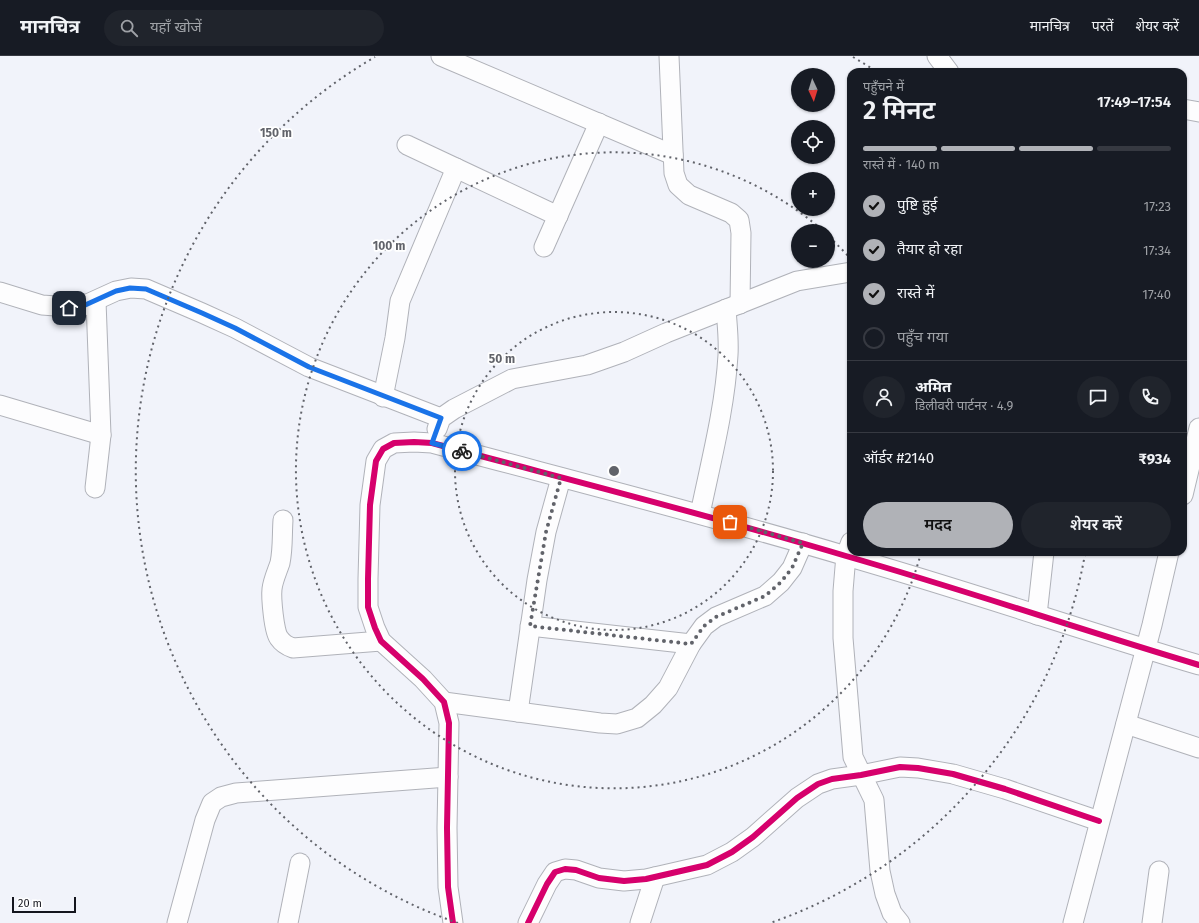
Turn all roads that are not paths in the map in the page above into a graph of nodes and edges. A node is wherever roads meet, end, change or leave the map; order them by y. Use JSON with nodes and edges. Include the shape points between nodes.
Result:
{"nodes":[{"id":1,"x":441,"y":56,"type":"edge"},
{"id":2,"x":669,"y":56,"type":"edge"},
{"id":3,"x":937,"y":56,"type":"edge"},
{"id":4,"x":946,"y":68,"type":"edge"},
{"id":5,"x":1187,"y":110,"type":"edge"},
{"id":6,"x":1199,"y":112,"type":"edge"},
{"id":7,"x":599,"y":123,"type":"junction"},
{"id":8,"x":406,"y":145,"type":"dead end"},
{"id":9,"x":674,"y":155,"type":"junction"},
{"id":10,"x":456,"y":168,"type":"junction"},
{"id":11,"x":558,"y":216,"type":"junction"},
{"id":12,"x":544,"y":247,"type":"dead end"},
{"id":13,"x":847,"y":273,"type":"edge"},
{"id":14,"x":0,"y":292,"type":"edge"},
{"id":15,"x":96,"y":301,"type":"junction"},
{"id":16,"x":733,"y":306,"type":"junction"},
{"id":17,"x":383,"y":396,"type":"junction"},
{"id":18,"x":0,"y":405,"type":"edge"},
{"id":19,"x":441,"y":418,"type":"junction"},
{"id":20,"x":1199,"y":428,"type":"edge"},
{"id":21,"x":101,"y":435,"type":"junction"},
{"id":22,"x":432,"y":443,"type":"junction"},
{"id":23,"x":561,"y":478,"type":"junction"},
{"id":24,"x":1187,"y":478,"type":"edge"},
{"id":25,"x":95,"y":488,"type":"dead end"},
{"id":26,"x":700,"y":514,"type":"junction"},
{"id":27,"x":283,"y":520,"type":"dead end"},
{"id":28,"x":803,"y":543,"type":"junction"},
{"id":29,"x":847,"y":549,"type":"edge"},
{"id":30,"x":848,"y":556,"type":"edge"},
{"id":31,"x":868,"y":556,"type":"edge"},
{"id":32,"x":1044,"y":556,"type":"edge"},
{"id":33,"x":1168,"y":556,"type":"edge"},
{"id":34,"x":1037,"y":615,"type":"junction"},
{"id":35,"x":530,"y":626,"type":"junction"},
{"id":36,"x":381,"y":641,"type":"junction"},
{"id":37,"x":691,"y":644,"type":"junction"},
{"id":38,"x":1145,"y":649,"type":"junction"},
{"id":39,"x":1199,"y":665,"type":"edge"},
{"id":40,"x":444,"y":702,"type":"junction"},
{"id":41,"x":518,"y":712,"type":"junction"},
{"id":42,"x":1126,"y":724,"type":"junction"},
{"id":43,"x":1199,"y":748,"type":"edge"},
{"id":44,"x":861,"y":775,"type":"junction"},
{"id":45,"x":448,"y":777,"type":"junction"},
{"id":46,"x":1100,"y":821,"type":"junction"},
{"id":47,"x":300,"y":863,"type":"dead end"},
{"id":48,"x":1159,"y":871,"type":"dead end"},
{"id":49,"x":655,"y":877,"type":"junction"},
{"id":50,"x":182,"y":922,"type":"edge"},
{"id":51,"x":288,"y":923,"type":"edge"},
{"id":52,"x":454,"y":923,"type":"edge"},
{"id":53,"x":528,"y":923,"type":"edge"},
{"id":54,"x":640,"y":923,"type":"edge"},
{"id":55,"x":900,"y":923,"type":"edge"},
{"id":56,"x":1072,"y":923,"type":"edge"},
{"id":57,"x":1152,"y":923,"type":"edge"}],
"edges":[{"from":1,"to":7,"type":"street"},
{"from":2,"to":9,"type":"street"},
{"from":3,"to":4,"type":"street"},
{"from":5,"to":6,"type":"street"},
{"from":7,"to":9,"type":"street"},
{"from":7,"to":11,"type":"street"},
{"from":8,"to":10,"type":"street"},
{"from":9,"to":16,"type":"street","via":[[674,173],[678,185],[689,195],[731,213],[739,220],[741,233]]},
{"from":10,"to":11,"type":"street"},
{"from":10,"to":17,"type":"street","via":[[400,301],[396,338]]},
{"from":11,"to":12,"type":"street"},
{"from":13,"to":16,"type":"street","via":[[797,281]]},
{"from":14,"to":15,"type":"street","via":[[42,305],[69,308]]},
{"from":15,"to":17,"type":"street","via":[[116,291],[130,288],[146,289],[235,328],[309,367]]},
{"from":15,"to":21,"type":"street"},
{"from":16,"to":19,"type":"street","via":[[587,365],[512,379]]},
{"from":16,"to":26,"type":"street","via":[[720,415]]},
{"from":17,"to":19,"type":"street"},
{"from":18,"to":21,"type":"street"},
{"from":19,"to":22,"type":"street"},
{"from":20,"to":24,"type":"street"},
{"from":21,"to":25,"type":"street"},
{"from":22,"to":23,"type":"street"},
{"from":22,"to":36,"type":"street","via":[[394,443],[383,449],[376,461],[370,505],[368,607]]},
{"from":23,"to":26,"type":"street"},
{"from":23,"to":35,"type":"street","via":[[546,532]]},
{"from":26,"to":28,"type":"street"},
{"from":27,"to":36,"type":"street","via":[[280,563],[272,591],[277,637],[285,646],[294,648]]},
{"from":28,"to":29,"type":"street"},
{"from":28,"to":37,"type":"street","via":[[792,568],[781,582],[765,596],[716,617],[704,626]]},
{"from":30,"to":44,"type":"street","via":[[843,591],[844,646],[853,757]]},
{"from":31,"to":34,"type":"street"},
{"from":32,"to":34,"type":"street"},
{"from":33,"to":38,"type":"street"},
{"from":34,"to":38,"type":"street"},
{"from":35,"to":37,"type":"street"},
{"from":35,"to":41,"type":"street"},
{"from":36,"to":40,"type":"street"},
{"from":37,"to":41,"type":"street","via":[[668,688],[653,706],[637,718],[617,724]]},
{"from":38,"to":39,"type":"street"},
{"from":38,"to":42,"type":"street"},
{"from":40,"to":41,"type":"street"},
{"from":40,"to":45,"type":"street","via":[[448,723]]},
{"from":42,"to":43,"type":"street"},
{"from":42,"to":46,"type":"street"},
{"from":44,"to":46,"type":"street","via":[[900,768],[953,774]]},
{"from":44,"to":49,"type":"street","via":[[832,779],[818,784],[797,798],[753,837],[707,865]]},
{"from":44,"to":55,"type":"street","via":[[874,800],[880,871],[885,894],[892,913]]},
{"from":45,"to":50,"type":"street","via":[[221,796],[212,803],[205,820]]},
{"from":45,"to":52,"type":"street","via":[[448,887]]},
{"from":46,"to":56,"type":"street"},
{"from":47,"to":51,"type":"street"},
{"from":48,"to":57,"type":"street"},
{"from":49,"to":53,"type":"street","via":[[624,881],[599,878],[576,870],[565,869],[555,872],[546,884]]},
{"from":49,"to":54,"type":"street"}]}
